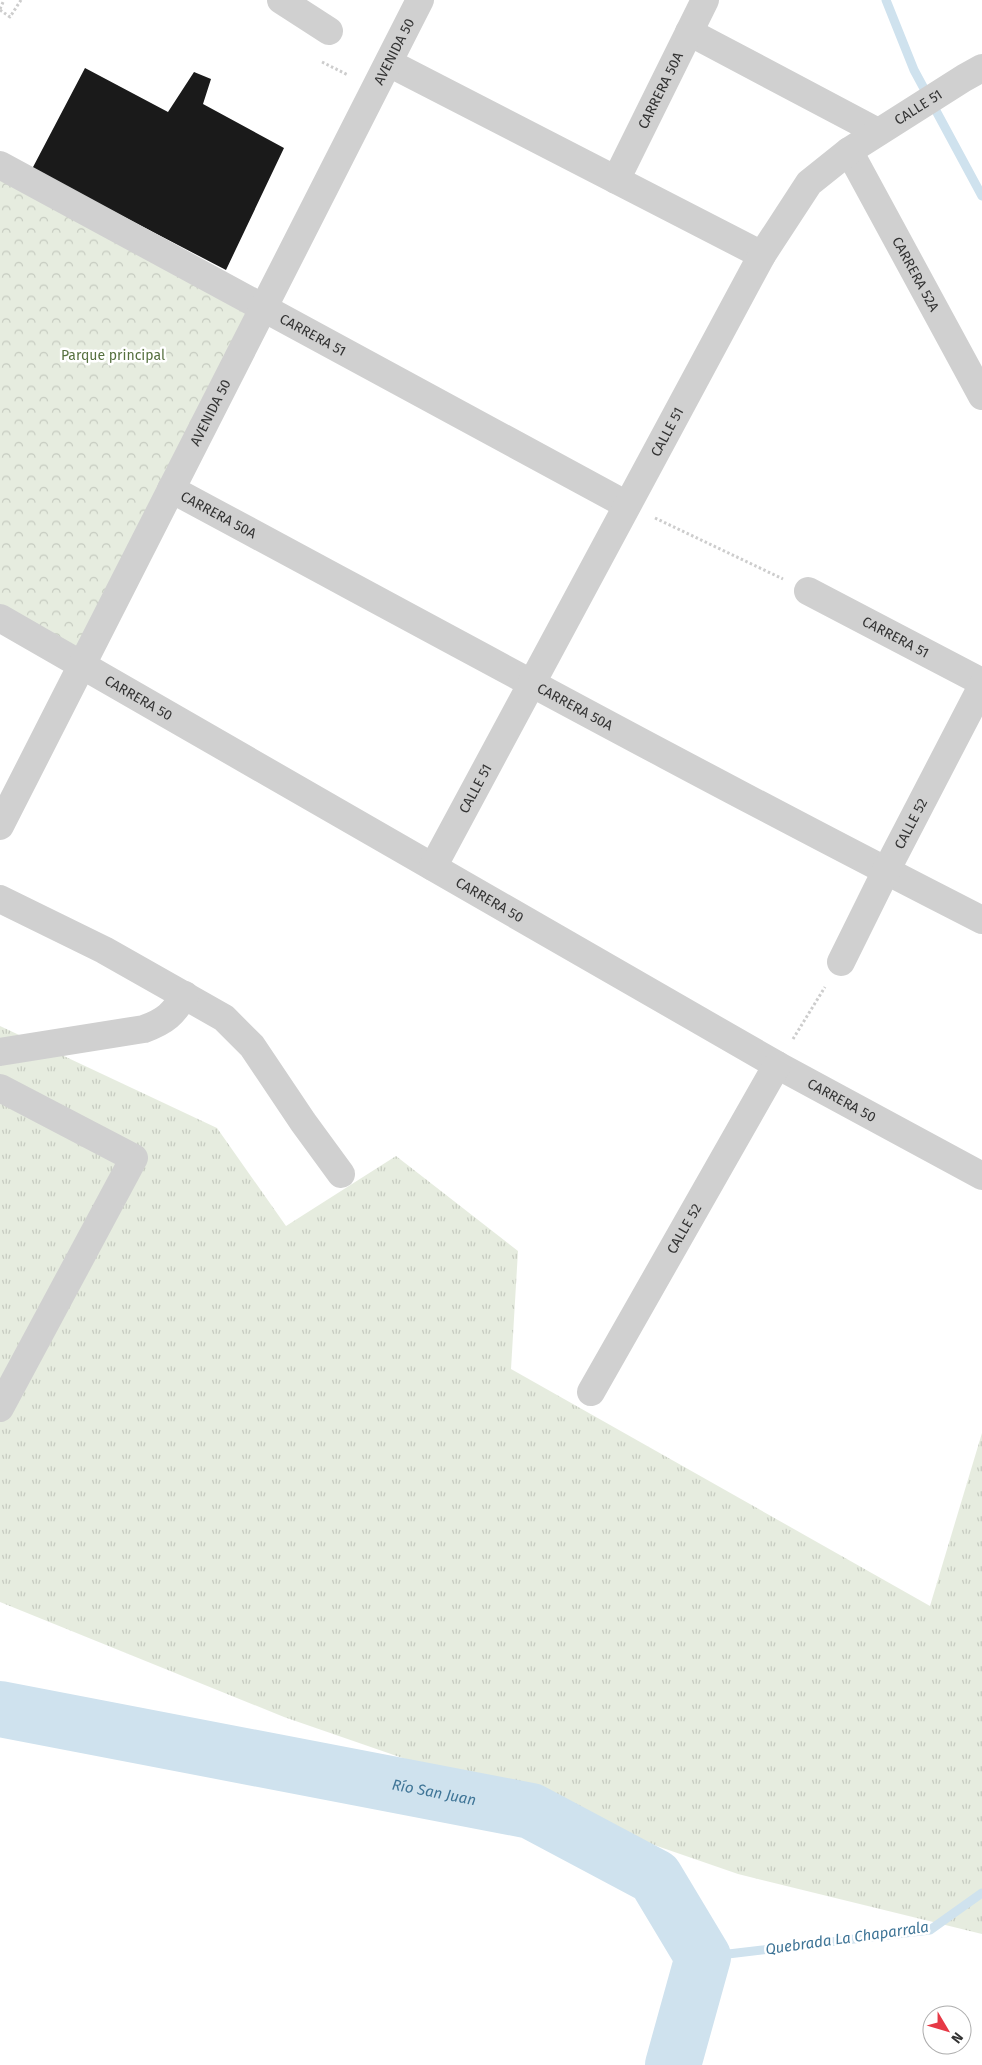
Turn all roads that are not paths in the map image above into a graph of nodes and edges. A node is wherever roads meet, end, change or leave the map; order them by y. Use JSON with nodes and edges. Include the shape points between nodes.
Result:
{"nodes":[{"id":1,"x":281,"y":0,"type":"edge"},
{"id":2,"x":420,"y":0,"type":"edge"},
{"id":3,"x":705,"y":0,"type":"edge"},
{"id":4,"x":329,"y":31,"type":"dead end"},
{"id":5,"x":689,"y":32,"type":"junction"},
{"id":6,"x":388,"y":63,"type":"junction"},
{"id":7,"x":973,"y":73,"type":"edge"},
{"id":8,"x":878,"y":132,"type":"junction"},
{"id":9,"x":848,"y":151,"type":"junction"},
{"id":10,"x":0,"y":165,"type":"edge"},
{"id":11,"x":616,"y":180,"type":"junction"},
{"id":12,"x":762,"y":255,"type":"junction"},
{"id":13,"x":264,"y":308,"type":"junction"},
{"id":14,"x":982,"y":396,"type":"edge"},
{"id":15,"x":172,"y":489,"type":"junction"},
{"id":16,"x":627,"y":504,"type":"junction"},
{"id":17,"x":808,"y":591,"type":"road end"},
{"id":18,"x":0,"y":618,"type":"edge"},
{"id":19,"x":82,"y":665,"type":"junction"},
{"id":20,"x":982,"y":682,"type":"edge"},
{"id":21,"x":532,"y":683,"type":"junction"},
{"id":22,"x":982,"y":686,"type":"edge"},
{"id":23,"x":0,"y":826,"type":"edge"},
{"id":24,"x":433,"y":868,"type":"junction"},
{"id":25,"x":886,"y":871,"type":"junction"},
{"id":26,"x":0,"y":899,"type":"edge"},
{"id":27,"x":982,"y":920,"type":"edge"},
{"id":28,"x":841,"y":962,"type":"road end"},
{"id":29,"x":185,"y":995,"type":"junction"},
{"id":30,"x":0,"y":1052,"type":"edge"},
{"id":31,"x":777,"y":1065,"type":"junction"},
{"id":32,"x":0,"y":1088,"type":"edge"},
{"id":33,"x":341,"y":1174,"type":"dead end"},
{"id":34,"x":982,"y":1176,"type":"edge"},
{"id":35,"x":591,"y":1392,"type":"dead end"},
{"id":36,"x":0,"y":1408,"type":"edge"}],
"edges":[{"from":1,"to":4,"type":"street"},
{"from":2,"to":6,"type":"street","name":"AVENIDA 50"},
{"from":3,"to":5,"type":"street","name":"CARRERA 50A"},
{"from":5,"to":8,"type":"street"},
{"from":5,"to":11,"type":"street","name":"CARRERA 50A"},
{"from":6,"to":11,"type":"street"},
{"from":6,"to":13,"type":"street","name":"AVENIDA 50"},
{"from":7,"to":8,"type":"street","name":"CALLE 51"},
{"from":8,"to":9,"type":"street","name":"CALLE 51"},
{"from":9,"to":12,"type":"street","name":"CALLE 51","via":[[809,183]]},
{"from":9,"to":14,"type":"street","name":"CARRERA 52A"},
{"from":10,"to":13,"type":"street","name":"CARRERA 51"},
{"from":11,"to":12,"type":"street"},
{"from":12,"to":16,"type":"street","name":"CALLE 51"},
{"from":13,"to":15,"type":"street","name":"AVENIDA 50"},
{"from":13,"to":16,"type":"street","name":"CARRERA 51"},
{"from":15,"to":19,"type":"street","name":"AVENIDA 50"},
{"from":15,"to":21,"type":"street","name":"CARRERA 50A"},
{"from":16,"to":21,"type":"street","name":"CALLE 51"},
{"from":17,"to":20,"type":"street","name":"CARRERA 51"},
{"from":18,"to":19,"type":"street","name":"CARRERA 50"},
{"from":19,"to":23,"type":"street","name":"AVENIDA 50"},
{"from":19,"to":24,"type":"street","name":"CARRERA 50"},
{"from":21,"to":24,"type":"street","name":"CALLE 51"},
{"from":21,"to":25,"type":"street","name":"CARRERA 50A"},
{"from":22,"to":25,"type":"street","name":"CALLE 52"},
{"from":24,"to":31,"type":"street","name":"CARRERA 50"},
{"from":25,"to":27,"type":"street","name":"CARRERA 50A"},
{"from":25,"to":28,"type":"street","name":"CALLE 52"},
{"from":26,"to":29,"type":"street","via":[[104,950]]},
{"from":29,"to":30,"type":"street","via":[[172,1014],[144,1029]]},
{"from":29,"to":33,"type":"street","via":[[224,1018],[252,1046]]},
{"from":31,"to":34,"type":"street","name":"CARRERA 50"},
{"from":31,"to":35,"type":"street","name":"CALLE 52"},
{"from":32,"to":36,"type":"street","via":[[134,1158]]}]}
